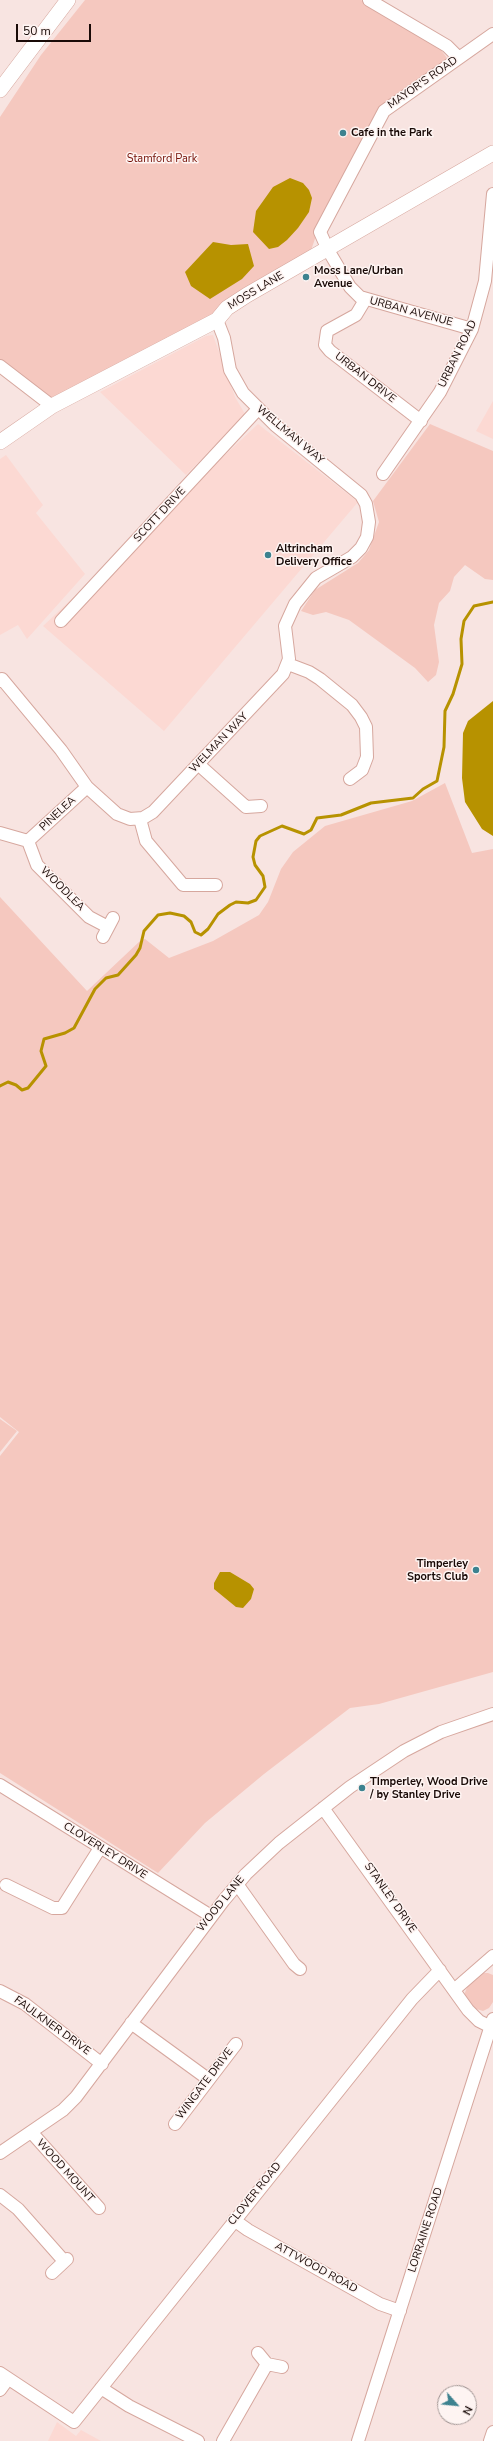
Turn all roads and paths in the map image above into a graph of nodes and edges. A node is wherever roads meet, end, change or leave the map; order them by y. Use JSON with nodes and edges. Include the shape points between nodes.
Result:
{"nodes":[{"id":1,"x":68,"y":0,"type":"edge"},
{"id":2,"x":369,"y":0,"type":"edge"},
{"id":3,"x":493,"y":34,"type":"edge"},
{"id":4,"x":459,"y":58,"type":"junction"},
{"id":5,"x":0,"y":90,"type":"edge"},
{"id":6,"x":493,"y":154,"type":"edge"},
{"id":7,"x":493,"y":198,"type":"edge"},
{"id":8,"x":328,"y":250,"type":"junction"},
{"id":9,"x":365,"y":300,"type":"junction"},
{"id":10,"x":217,"y":320,"type":"junction"},
{"id":11,"x":472,"y":329,"type":"junction"},
{"id":12,"x":0,"y":366,"type":"edge"},
{"id":13,"x":52,"y":406,"type":"junction"},
{"id":14,"x":258,"y":409,"type":"junction"},
{"id":15,"x":421,"y":421,"type":"junction"},
{"id":16,"x":0,"y":442,"type":"edge"},
{"id":17,"x":383,"y":474,"type":"dead end"},
{"id":18,"x":61,"y":621,"type":"dead end"},
{"id":19,"x":288,"y":664,"type":"junction"},
{"id":20,"x":1,"y":680,"type":"edge"},
{"id":21,"x":198,"y":764,"type":"junction"},
{"id":22,"x":350,"y":779,"type":"dead end"},
{"id":23,"x":87,"y":787,"type":"junction"},
{"id":24,"x":261,"y":806,"type":"dead end"},
{"id":25,"x":140,"y":819,"type":"junction"},
{"id":26,"x":0,"y":833,"type":"edge"},
{"id":27,"x":28,"y":841,"type":"junction"},
{"id":28,"x":216,"y":885,"type":"dead end"},
{"id":29,"x":108,"y":928,"type":"dead end"},
{"id":30,"x":493,"y":1714,"type":"edge"},
{"id":31,"x":0,"y":1786,"type":"edge"},
{"id":32,"x":323,"y":1808,"type":"junction"},
{"id":33,"x":100,"y":1848,"type":"junction"},
{"id":34,"x":237,"y":1884,"type":"junction"},
{"id":35,"x":6,"y":1885,"type":"dead end"},
{"id":36,"x":211,"y":1916,"type":"junction"},
{"id":37,"x":493,"y":1956,"type":"edge"},
{"id":38,"x":300,"y":1969,"type":"dead end"},
{"id":39,"x":440,"y":1970,"type":"junction"},
{"id":40,"x":454,"y":1990,"type":"junction"},
{"id":41,"x":0,"y":1991,"type":"edge"},
{"id":42,"x":492,"y":2023,"type":"edge"},
{"id":43,"x":131,"y":2024,"type":"junction"},
{"id":44,"x":236,"y":2044,"type":"dead end"},
{"id":45,"x":102,"y":2064,"type":"junction"},
{"id":46,"x":208,"y":2079,"type":"junction"},
{"id":47,"x":175,"y":2124,"type":"dead end"},
{"id":48,"x":32,"y":2133,"type":"junction"},
{"id":49,"x":0,"y":2153,"type":"edge"},
{"id":50,"x":0,"y":2195,"type":"edge"},
{"id":51,"x":99,"y":2208,"type":"dead end"},
{"id":52,"x":234,"y":2220,"type":"junction"},
{"id":53,"x":52,"y":2273,"type":"dead end"},
{"id":54,"x":400,"y":2311,"type":"junction"},
{"id":55,"x":258,"y":2353,"type":"dead end"},
{"id":56,"x":267,"y":2364,"type":"junction"},
{"id":57,"x":282,"y":2367,"type":"dead end"},
{"id":58,"x":4,"y":2376,"type":"edge"},
{"id":59,"x":101,"y":2388,"type":"junction"},
{"id":60,"x":0,"y":2390,"type":"edge"},
{"id":61,"x":493,"y":2432,"type":"edge"},
{"id":62,"x":198,"y":2441,"type":"edge"},
{"id":63,"x":223,"y":2441,"type":"edge"},
{"id":64,"x":358,"y":2441,"type":"edge"},
{"id":65,"x":490,"y":2441,"type":"edge"}],
"edges":[{"from":1,"to":5,"type":"street"},
{"from":2,"to":4,"type":"street","via":[[447,46]]},
{"from":3,"to":4,"type":"street","name":"MAYOR'S ROAD"},
{"from":4,"to":8,"type":"street","name":"MAYOR'S ROAD","via":[[382,114],[321,230],[322,239]]},
{"from":6,"to":8,"type":"street","name":"MOSS LANE"},
{"from":7,"to":11,"type":"street","name":"URBAN ROAD","via":[[485,280]]},
{"from":8,"to":9,"type":"street","name":"URBAN AVENUE","via":[[352,290]]},
{"from":8,"to":10,"type":"street","name":"MOSS LANE","via":[[247,295],[227,308]]},
{"from":9,"to":11,"type":"street","name":"URBAN AVENUE"},
{"from":9,"to":15,"type":"street","name":"URBAN DRIVE","via":[[356,315],[327,331],[325,344],[330,351]]},
{"from":10,"to":13,"type":"street","name":"MOSS LANE"},
{"from":10,"to":14,"type":"street","name":"WELLMAN WAY","via":[[232,374],[243,393]]},
{"from":11,"to":15,"type":"street","name":"URBAN ROAD","via":[[448,378]]},
{"from":12,"to":13,"type":"street"},
{"from":13,"to":16,"type":"street","name":"MOSS LANE"},
{"from":14,"to":18,"type":"street","name":"SCOTT DRIVE"},
{"from":14,"to":19,"type":"street","name":"WELLMAN WAY","via":[[361,495],[366,504],[369,522],[365,542],[352,557],[316,578],[295,604],[285,626]]},
{"from":15,"to":17,"type":"street","name":"URBAN ROAD"},
{"from":19,"to":21,"type":"street","name":"WELMAN WAY","via":[[276,683]]},
{"from":19,"to":22,"type":"street","via":[[320,678],[352,705],[361,717],[368,741],[370,768]]},
{"from":20,"to":23,"type":"street","via":[[69,760]]},
{"from":21,"to":24,"type":"street","via":[[246,807]]},
{"from":21,"to":25,"type":"street","name":"WELMAN WAY","via":[[153,812]]},
{"from":23,"to":25,"type":"street","via":[[117,814],[130,819]]},
{"from":23,"to":27,"type":"street","name":"PINELEA"},
{"from":25,"to":28,"type":"street","via":[[146,841],[183,885]]},
{"from":26,"to":27,"type":"street"},
{"from":27,"to":29,"type":"street","name":"WOODLEA","via":[[37,864],[89,917]]},
{"from":30,"to":32,"type":"street","name":"WOOD LANE","via":[[449,1728],[423,1740],[383,1764]]},
{"from":31,"to":33,"type":"street","name":"CLOVERLEY DRIVE"},
{"from":32,"to":34,"type":"street","name":"WOOD LANE","via":[[279,1843]]},
{"from":32,"to":39,"type":"street","name":"STANLEY DRIVE"},
{"from":33,"to":35,"type":"street","via":[[62,1908],[53,1908]]},
{"from":33,"to":36,"type":"street","name":"CLOVERLEY DRIVE"},
{"from":34,"to":36,"type":"street","name":"WOOD LANE"},
{"from":34,"to":38,"type":"street"},
{"from":36,"to":43,"type":"street","name":"WOOD LANE"},
{"from":37,"to":40,"type":"street"},
{"from":39,"to":40,"type":"street","name":"STANLEY DRIVE"},
{"from":39,"to":52,"type":"street","name":"CLOVER ROAD","via":[[412,1999]]},
{"from":40,"to":42,"type":"street","name":"STANLEY DRIVE","via":[[474,2016]]},
{"from":41,"to":45,"type":"street","name":"FAULKNER DRIVE","via":[[25,2004]]},
{"from":42,"to":54,"type":"street","name":"LORRAINE ROAD"},
{"from":43,"to":45,"type":"street","name":"WOOD LANE"},
{"from":43,"to":46,"type":"street"},
{"from":44,"to":46,"type":"street","name":"WINGATE DRIVE"},
{"from":45,"to":48,"type":"street","name":"WOOD LANE","via":[[70,2104]]},
{"from":46,"to":47,"type":"street","name":"WINGATE DRIVE"},
{"from":48,"to":49,"type":"street","name":"WOOD LANE"},
{"from":48,"to":51,"type":"street","name":"WOOD MOUNT"},
{"from":50,"to":53,"type":"street","via":[[18,2209],[66,2260]]},
{"from":52,"to":54,"type":"street","name":"ATTWOOD ROAD","via":[[380,2304]]},
{"from":52,"to":59,"type":"street","name":"CLOVER ROAD"},
{"from":54,"to":64,"type":"street","name":"LORRAINE ROAD"},
{"from":55,"to":56,"type":"street"},
{"from":56,"to":57,"type":"street"},
{"from":56,"to":63,"type":"street"},
{"from":58,"to":59,"type":"street","name":"CLOVER ROAD","via":[[74,2422]]},
{"from":58,"to":60,"type":"street"},
{"from":59,"to":62,"type":"street","via":[[129,2406]]},
{"from":61,"to":65,"type":"street"}]}
